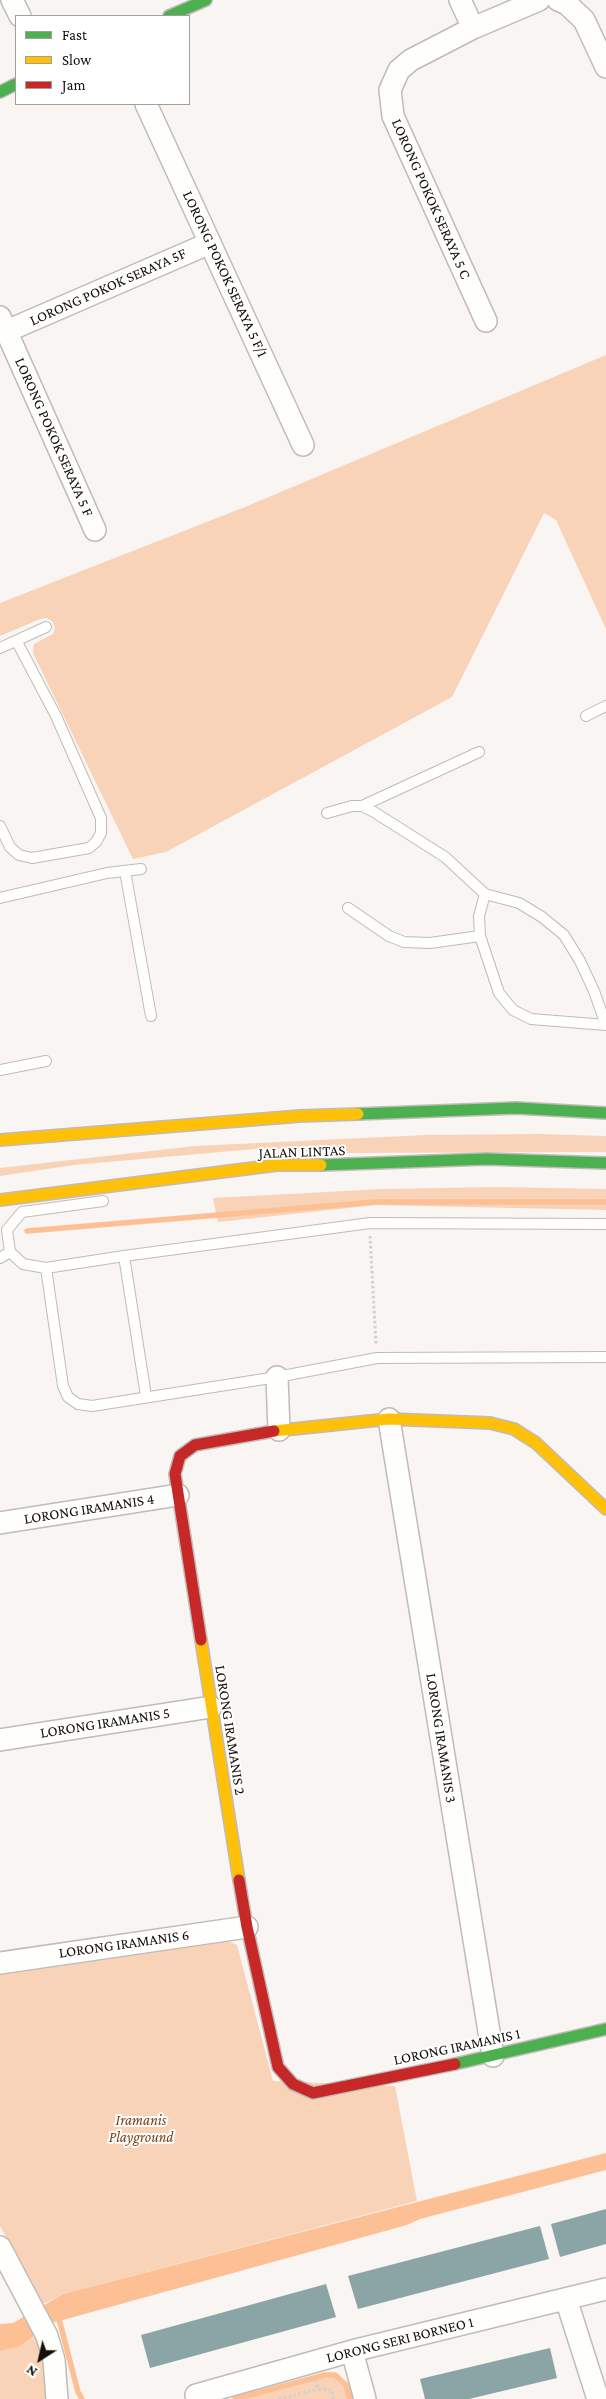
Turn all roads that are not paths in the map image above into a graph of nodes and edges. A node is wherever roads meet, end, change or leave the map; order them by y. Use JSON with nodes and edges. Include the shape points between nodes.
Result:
{"nodes":[{"id":1,"x":12,"y":0,"type":"edge"},
{"id":2,"x":206,"y":0,"type":"edge"},
{"id":3,"x":460,"y":0,"type":"edge"},
{"id":4,"x":539,"y":0,"type":"edge"},
{"id":5,"x":558,"y":0,"type":"edge"},
{"id":6,"x":20,"y":15,"type":"edge"},
{"id":7,"x":171,"y":15,"type":"edge"},
{"id":8,"x":473,"y":28,"type":"junction"},
{"id":9,"x":606,"y":68,"type":"edge"},
{"id":10,"x":15,"y":84,"type":"edge"},
{"id":11,"x":0,"y":92,"type":"edge"},
{"id":12,"x":146,"y":105,"type":"edge"},
{"id":13,"x":210,"y":243,"type":"junction"},
{"id":14,"x":486,"y":321,"type":"dead end"},
{"id":15,"x":3,"y":324,"type":"edge"},
{"id":16,"x":304,"y":445,"type":"dead end"},
{"id":17,"x":95,"y":530,"type":"dead end"},
{"id":18,"x":46,"y":628,"type":"dead end"},
{"id":19,"x":17,"y":642,"type":"junction"},
{"id":20,"x":0,"y":648,"type":"edge"},
{"id":21,"x":606,"y":706,"type":"edge"},
{"id":22,"x":586,"y":716,"type":"dead end"},
{"id":23,"x":479,"y":752,"type":"dead end"},
{"id":24,"x":362,"y":806,"type":"junction"},
{"id":25,"x":327,"y":813,"type":"dead end"},
{"id":26,"x":0,"y":826,"type":"edge"},
{"id":27,"x":141,"y":870,"type":"dead end"},
{"id":28,"x":125,"y":871,"type":"junction"},
{"id":29,"x":486,"y":894,"type":"junction"},
{"id":30,"x":0,"y":898,"type":"edge"},
{"id":31,"x":348,"y":908,"type":"dead end"},
{"id":32,"x":480,"y":936,"type":"junction"},
{"id":33,"x":151,"y":1016,"type":"dead end"},
{"id":34,"x":606,"y":1025,"type":"edge"},
{"id":35,"x":46,"y":1062,"type":"dead end"},
{"id":36,"x":0,"y":1070,"type":"edge"},
{"id":37,"x":606,"y":1113,"type":"edge"},
{"id":38,"x":0,"y":1140,"type":"edge"},
{"id":39,"x":250,"y":1156,"type":"dead end"},
{"id":40,"x":606,"y":1163,"type":"edge"},
{"id":41,"x":277,"y":1165,"type":"junction"},
{"id":42,"x":137,"y":1183,"type":"junction"},
{"id":43,"x":0,"y":1200,"type":"edge"},
{"id":44,"x":606,"y":1224,"type":"edge"},
{"id":45,"x":10,"y":1252,"type":"junction"},
{"id":46,"x":124,"y":1256,"type":"junction"},
{"id":47,"x":0,"y":1258,"type":"edge"},
{"id":48,"x":46,"y":1268,"type":"junction"},
{"id":49,"x":606,"y":1357,"type":"edge"},
{"id":50,"x":277,"y":1377,"type":"junction"},
{"id":51,"x":146,"y":1396,"type":"junction"},
{"id":52,"x":389,"y":1420,"type":"junction"},
{"id":53,"x":280,"y":1430,"type":"junction"},
{"id":54,"x":178,"y":1495,"type":"junction"},
{"id":55,"x":603,"y":1503,"type":"edge"},
{"id":56,"x":0,"y":1523,"type":"edge"},
{"id":57,"x":211,"y":1707,"type":"junction"},
{"id":58,"x":0,"y":1740,"type":"edge"},
{"id":59,"x":247,"y":1927,"type":"junction"},
{"id":60,"x":0,"y":1963,"type":"edge"},
{"id":61,"x":606,"y":2029,"type":"edge"},
{"id":62,"x":492,"y":2056,"type":"junction"},
{"id":63,"x":313,"y":2093,"type":"joint"},
{"id":64,"x":0,"y":2247,"type":"edge"},
{"id":65,"x":606,"y":2290,"type":"edge"},
{"id":66,"x":566,"y":2299,"type":"junction"},
{"id":67,"x":352,"y":2351,"type":"junction"},
{"id":68,"x":196,"y":2396,"type":"dead end"},
{"id":69,"x":57,"y":2399,"type":"edge"},
{"id":70,"x":365,"y":2399,"type":"edge"},
{"id":71,"x":598,"y":2399,"type":"edge"}],
"edges":[{"from":1,"to":6,"type":"street"},
{"from":2,"to":7,"type":"main road"},
{"from":3,"to":8,"type":"street"},
{"from":4,"to":8,"type":"street","name":"LORONG POKOK SERAYA 5 C"},
{"from":5,"to":9,"type":"street","via":[[584,20]]},
{"from":8,"to":14,"type":"street","name":"LORONG POKOK SERAYA 5 C","via":[[411,60],[399,70],[390,90],[393,116]]},
{"from":10,"to":11,"type":"main road"},
{"from":12,"to":13,"type":"street","name":"LORONG POKOK SERAYA 5 F/1"},
{"from":13,"to":15,"type":"street","name":"LORONG POKOK SERAYA 5F"},
{"from":13,"to":16,"type":"street","name":"LORONG POKOK SERAYA 5 F/1"},
{"from":15,"to":17,"type":"street","name":"LORONG POKOK SERAYA 5 F"},
{"from":18,"to":19,"type":"lane"},
{"from":19,"to":20,"type":"lane"},
{"from":19,"to":26,"type":"lane","via":[[64,733],[101,818],[101,833],[89,848],[32,858],[19,855],[10,847]]},
{"from":21,"to":22,"type":"lane"},
{"from":23,"to":24,"type":"lane"},
{"from":24,"to":25,"type":"lane"},
{"from":24,"to":29,"type":"lane","via":[[445,857]]},
{"from":27,"to":28,"type":"lane"},
{"from":28,"to":30,"type":"lane"},
{"from":28,"to":33,"type":"lane"},
{"from":29,"to":32,"type":"lane","via":[[479,916]]},
{"from":29,"to":34,"type":"lane","via":[[519,903],[542,916],[564,935],[591,983]]},
{"from":31,"to":32,"type":"lane","via":[[389,936],[404,942],[430,943]]},
{"from":32,"to":34,"type":"lane","via":[[499,993],[513,1010],[531,1019]]},
{"from":35,"to":36,"type":"lane"},
{"from":37,"to":38,"type":"main road","via":[[516,1108],[357,1114]]},
{"from":39,"to":41,"type":"main road"},
{"from":40,"to":41,"type":"main road","name":"JALAN LINTAS","via":[[486,1159]]},
{"from":41,"to":42,"type":"main road","name":"JALAN LINTAS"},
{"from":42,"to":43,"type":"main road","name":"JALAN LINTAS"},
{"from":42,"to":45,"type":"lane","via":[[118,1196],[22,1212],[7,1230]]},
{"from":44,"to":46,"type":"lane","via":[[370,1223]]},
{"from":45,"to":47,"type":"lane"},
{"from":45,"to":48,"type":"lane","via":[[23,1264]]},
{"from":46,"to":48,"type":"lane"},
{"from":46,"to":51,"type":"lane"},
{"from":48,"to":51,"type":"lane","via":[[63,1386],[68,1397],[78,1404],[92,1406]]},
{"from":49,"to":50,"type":"lane","via":[[377,1358]]},
{"from":50,"to":51,"type":"lane"},
{"from":50,"to":53,"type":"street"},
{"from":52,"to":53,"type":"main road"},
{"from":52,"to":55,"type":"main road","via":[[490,1423],[514,1429],[536,1443]]},
{"from":52,"to":62,"type":"street","name":"LORONG IRAMANIS 3"},
{"from":53,"to":54,"type":"main road","name":"LORONG IRAMANIS 2","via":[[195,1445],[180,1456],[175,1474]]},
{"from":54,"to":56,"type":"street","name":"LORONG IRAMANIS 4"},
{"from":54,"to":57,"type":"main road","name":"LORONG IRAMANIS 2"},
{"from":57,"to":58,"type":"street","name":"LORONG IRAMANIS 5"},
{"from":57,"to":59,"type":"main road","name":"LORONG IRAMANIS 2"},
{"from":59,"to":60,"type":"street","name":"LORONG IRAMANIS 6"},
{"from":59,"to":63,"type":"main road","name":"LORONG IRAMANIS 2","via":[[278,2067],[293,2084]]},
{"from":61,"to":62,"type":"main road","name":"LORONG IRAMANIS 1"},
{"from":62,"to":63,"type":"main road","name":"LORONG IRAMANIS 1"},
{"from":64,"to":69,"type":"street","via":[[48,2336],[54,2360]]},
{"from":65,"to":66,"type":"street","name":"LORONG SERI BORNEO 1"},
{"from":66,"to":67,"type":"street","name":"LORONG SERI BORNEO 1"},
{"from":66,"to":71,"type":"street"},
{"from":67,"to":68,"type":"street","name":"LORONG SERI BORNEO 1"},
{"from":67,"to":70,"type":"street"}]}
